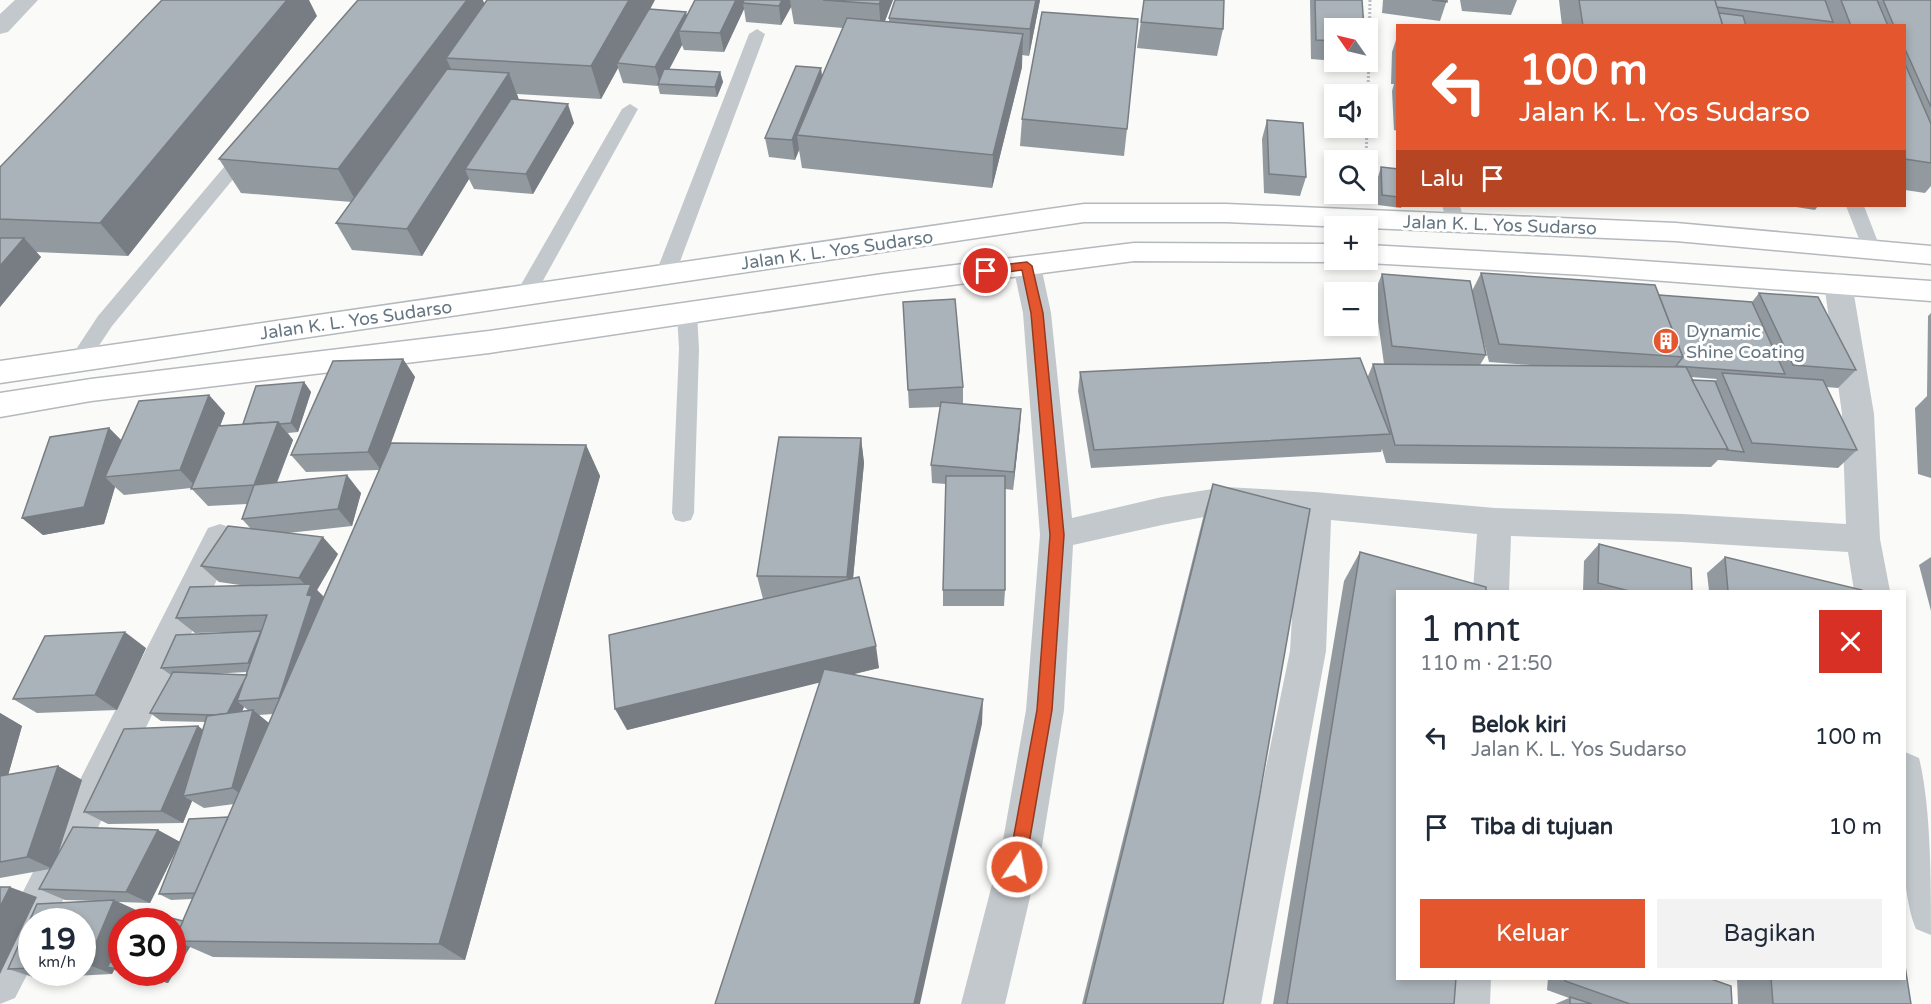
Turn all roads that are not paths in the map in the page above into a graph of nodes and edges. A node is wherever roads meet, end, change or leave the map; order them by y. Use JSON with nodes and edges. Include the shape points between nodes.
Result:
{"nodes":[{"id":1,"x":27,"y":0,"type":"edge"},
{"id":2,"x":0,"y":27,"type":"edge"},
{"id":3,"x":757,"y":34,"type":"dead end"},
{"id":4,"x":630,"y":109,"type":"dead end"},
{"id":5,"x":259,"y":138,"type":"edge"},
{"id":6,"x":1855,"y":207,"type":"edge"},
{"id":7,"x":1454,"y":215,"type":"edge"},
{"id":8,"x":1872,"y":249,"type":"junction"},
{"id":9,"x":1324,"y":253,"type":"edge"},
{"id":10,"x":1378,"y":255,"type":"edge"},
{"id":11,"x":1931,"y":255,"type":"edge"},
{"id":12,"x":1027,"y":266,"type":"junction"},
{"id":13,"x":665,"y":275,"type":"junction"},
{"id":14,"x":1838,"y":283,"type":"junction"},
{"id":15,"x":1931,"y":291,"type":"edge"},
{"id":16,"x":525,"y":295,"type":"junction"},
{"id":17,"x":687,"y":313,"type":"junction"},
{"id":18,"x":79,"y":360,"type":"junction"},
{"id":19,"x":0,"y":372,"type":"edge"},
{"id":20,"x":0,"y":405,"type":"edge"},
{"id":21,"x":1315,"y":505,"type":"junction"},
{"id":22,"x":683,"y":513,"type":"dead end"},
{"id":23,"x":1495,"y":522,"type":"junction"},
{"id":24,"x":1057,"y":535,"type":"junction"},
{"id":25,"x":220,"y":538,"type":"edge"},
{"id":26,"x":1863,"y":539,"type":"junction"},
{"id":27,"x":1491,"y":590,"type":"edge"},
{"id":28,"x":1872,"y":590,"type":"edge"},
{"id":29,"x":1906,"y":776,"type":"edge"},
{"id":30,"x":1931,"y":914,"type":"edge"},
{"id":31,"x":1469,"y":980,"type":"edge"},
{"id":32,"x":0,"y":983,"type":"edge"},
{"id":33,"x":984,"y":1004,"type":"edge"},
{"id":34,"x":1239,"y":1004,"type":"edge"},
{"id":35,"x":1468,"y":1004,"type":"edge"}],
"edges":[{"from":1,"to":2,"type":"street"},
{"from":3,"to":13,"type":"lane"},
{"from":4,"to":16,"type":"lane"},
{"from":5,"to":18,"type":"lane","via":[[105,321]]},
{"from":6,"to":8,"type":"lane"},
{"from":7,"to":8,"type":"highway","name":"Jalan K. L. Yos Sudarso"},
{"from":7,"to":13,"type":"highway","name":"Jalan K. L. Yos Sudarso","via":[[1084,213]]},
{"from":8,"to":11,"type":"highway","name":"Jalan K. L. Yos Sudarso"},
{"from":9,"to":12,"type":"highway","name":"Jalan K. L. Yos Sudarso","via":[[1134,252]]},
{"from":10,"to":14,"type":"highway","name":"Jalan K. L. Yos Sudarso"},
{"from":12,"to":17,"type":"highway","name":"Jalan K. L. Yos Sudarso"},
{"from":12,"to":24,"type":"street","via":[[1037,313]]},
{"from":13,"to":16,"type":"highway","name":"Jalan K. L. Yos Sudarso"},
{"from":14,"to":15,"type":"highway","name":"Jalan K. L. Yos Sudarso"},
{"from":14,"to":26,"type":"street","via":[[1858,414]]},
{"from":16,"to":18,"type":"highway","name":"Jalan K. L. Yos Sudarso"},
{"from":17,"to":20,"type":"highway","name":"Jalan K. L. Yos Sudarso"},
{"from":17,"to":22,"type":"lane"},
{"from":18,"to":19,"type":"highway","name":"Jalan K. L. Yos Sudarso"},
{"from":21,"to":23,"type":"street"},
{"from":21,"to":24,"type":"street","via":[[1225,500]]},
{"from":21,"to":34,"type":"street","via":[[1308,651]]},
{"from":23,"to":26,"type":"street"},
{"from":23,"to":27,"type":"street"},
{"from":24,"to":33,"type":"street","via":[[1045,710],[1022,846]]},
{"from":25,"to":32,"type":"street"},
{"from":26,"to":28,"type":"street"},
{"from":29,"to":30,"type":"street"},
{"from":31,"to":35,"type":"street"}]}
